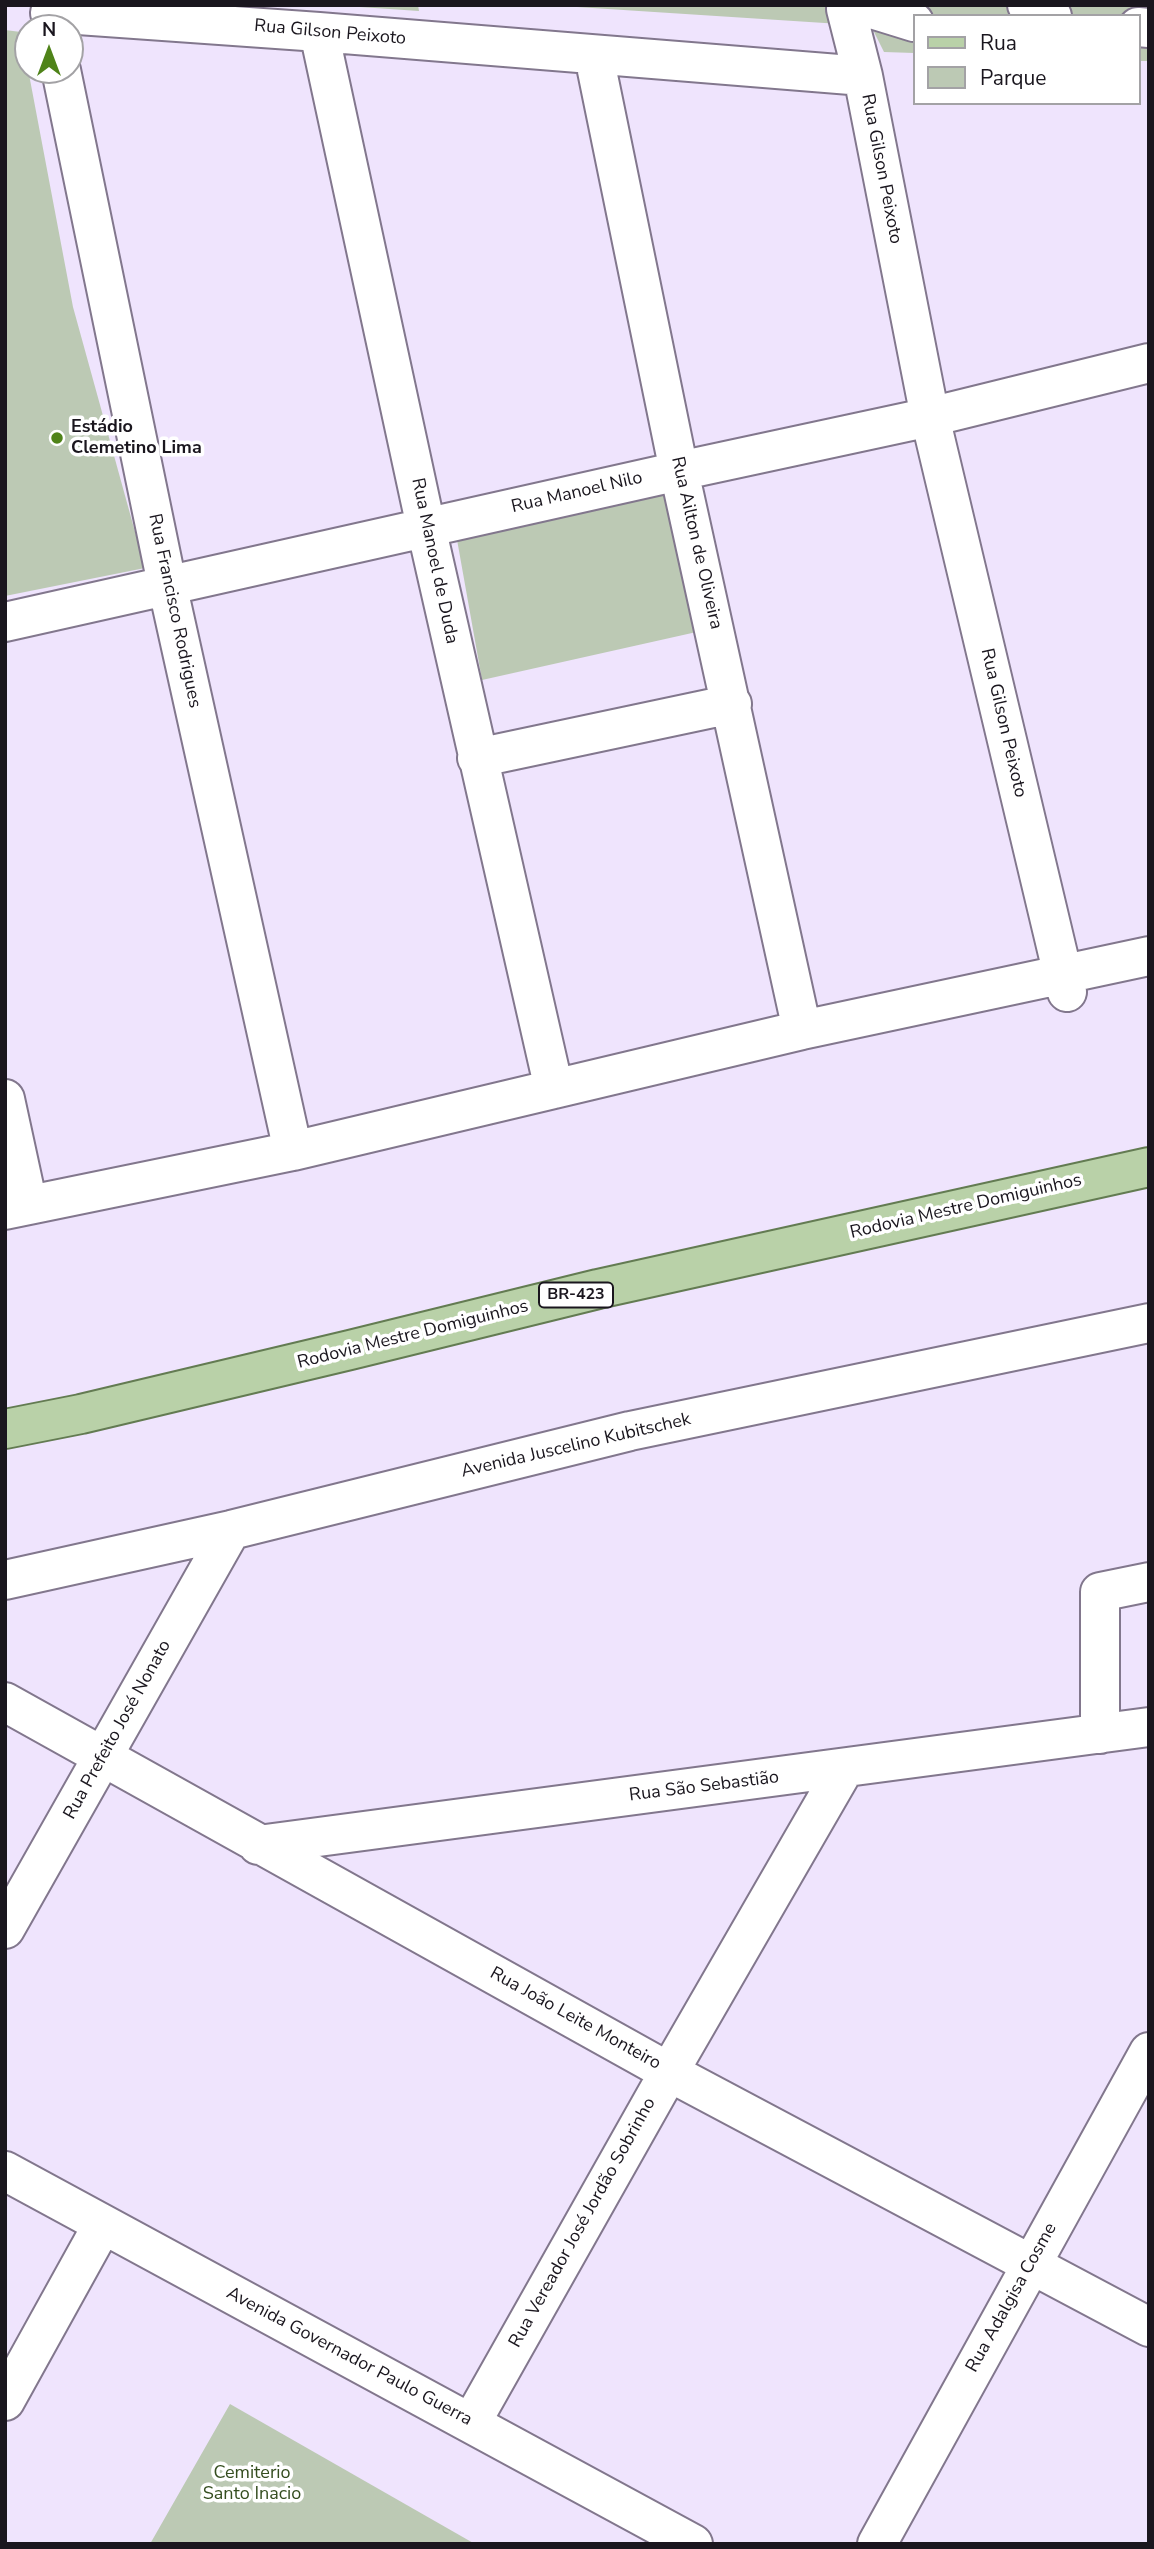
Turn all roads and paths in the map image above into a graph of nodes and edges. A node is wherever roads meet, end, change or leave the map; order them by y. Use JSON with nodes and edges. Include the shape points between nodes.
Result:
{"nodes":[{"id":1,"x":1027,"y":5,"type":"edge"},
{"id":2,"x":1045,"y":14,"type":"edge"},
{"id":3,"x":84,"y":18,"type":"edge"},
{"id":4,"x":912,"y":21,"type":"edge"},
{"id":5,"x":319,"y":32,"type":"junction"},
{"id":6,"x":594,"y":56,"type":"junction"},
{"id":7,"x":863,"y":76,"type":"junction"},
{"id":8,"x":64,"y":84,"type":"edge"},
{"id":9,"x":1149,"y":363,"type":"edge"},
{"id":10,"x":930,"y":417,"type":"junction"},
{"id":11,"x":679,"y":471,"type":"junction"},
{"id":12,"x":426,"y":527,"type":"junction"},
{"id":13,"x":167,"y":584,"type":"junction"},
{"id":14,"x":5,"y":622,"type":"edge"},
{"id":15,"x":732,"y":704,"type":"junction"},
{"id":16,"x":477,"y":758,"type":"junction"},
{"id":17,"x":1149,"y":956,"type":"edge"},
{"id":18,"x":1065,"y":984,"type":"junction"},
{"id":19,"x":802,"y":1030,"type":"junction"},
{"id":20,"x":554,"y":1089,"type":"junction"},
{"id":21,"x":5,"y":1099,"type":"edge"},
{"id":22,"x":293,"y":1151,"type":"junction"},
{"id":23,"x":1149,"y":1167,"type":"edge"},
{"id":24,"x":17,"y":1208,"type":"edge"},
{"id":25,"x":1149,"y":1322,"type":"edge"},
{"id":26,"x":5,"y":1429,"type":"edge"},
{"id":27,"x":231,"y":1530,"type":"junction"},
{"id":28,"x":5,"y":1580,"type":"edge"},
{"id":29,"x":1149,"y":1582,"type":"edge"},
{"id":30,"x":5,"y":1702,"type":"edge"},
{"id":31,"x":1149,"y":1727,"type":"edge"},
{"id":32,"x":1100,"y":1734,"type":"junction"},
{"id":33,"x":102,"y":1758,"type":"junction"},
{"id":34,"x":844,"y":1769,"type":"junction"},
{"id":35,"x":258,"y":1845,"type":"junction"},
{"id":36,"x":5,"y":1929,"type":"edge"},
{"id":37,"x":1149,"y":2052,"type":"edge"},
{"id":38,"x":669,"y":2071,"type":"junction"},
{"id":39,"x":5,"y":2171,"type":"edge"},
{"id":40,"x":103,"y":2224,"type":"junction"},
{"id":41,"x":1030,"y":2265,"type":"junction"},
{"id":42,"x":1149,"y":2328,"type":"edge"},
{"id":43,"x":5,"y":2402,"type":"edge"},
{"id":44,"x":471,"y":2423,"type":"junction"},
{"id":45,"x":693,"y":2544,"type":"edge"},
{"id":46,"x":877,"y":2544,"type":"edge"}],
"edges":[{"from":1,"to":2,"type":"street"},
{"from":3,"to":5,"type":"street","name":"Rua Gilson Peixoto"},
{"from":4,"to":7,"type":"street","via":[[872,9],[846,9]]},
{"from":5,"to":6,"type":"street","name":"Rua Gilson Peixoto"},
{"from":5,"to":12,"type":"street","name":"Rua Manoel de Duda"},
{"from":6,"to":7,"type":"street","name":"Rua Gilson Peixoto"},
{"from":6,"to":11,"type":"street","name":"Rua Ailton de Oliveira"},
{"from":7,"to":10,"type":"street","name":"Rua Gilson Peixoto"},
{"from":8,"to":13,"type":"street","name":"Rua Francisco Rodrigues"},
{"from":9,"to":10,"type":"street","name":"Rua Manoel Nilo"},
{"from":10,"to":11,"type":"street","name":"Rua Manoel Nilo"},
{"from":10,"to":18,"type":"street","name":"Rua Gilson Peixoto"},
{"from":11,"to":12,"type":"street","name":"Rua Manoel Nilo"},
{"from":11,"to":15,"type":"street","name":"Rua Ailton de Oliveira"},
{"from":12,"to":13,"type":"street","name":"Rua Manoel Nilo"},
{"from":12,"to":16,"type":"street","name":"Rua Manoel de Duda"},
{"from":13,"to":14,"type":"street","name":"Rua Manoel Nilo"},
{"from":13,"to":22,"type":"street","name":"Rua Francisco Rodrigues"},
{"from":15,"to":16,"type":"street"},
{"from":15,"to":19,"type":"street","name":"Rua Ailton de Oliveira"},
{"from":16,"to":20,"type":"street","name":"Rua Manoel de Duda"},
{"from":17,"to":18,"type":"street"},
{"from":18,"to":19,"type":"street"},
{"from":19,"to":20,"type":"street"},
{"from":20,"to":22,"type":"street"},
{"from":21,"to":24,"type":"street"},
{"from":22,"to":24,"type":"street"},
{"from":23,"to":26,"type":"main road","name":"Rodovia Mestre Domiguinhos","number":"BR-423","via":[[598,1289]]},
{"from":25,"to":27,"type":"street","name":"Avenida Juscelino Kubitschek","via":[[630,1431]]},
{"from":27,"to":28,"type":"street","name":"Avenida Juscelino Kubitschek"},
{"from":27,"to":33,"type":"street","name":"Rua Prefeito José Nonato"},
{"from":29,"to":32,"type":"street","via":[[1100,1592]]},
{"from":30,"to":33,"type":"street","name":"Rua João Leite Monteiro"},
{"from":31,"to":32,"type":"street","name":"Rua São Sebastião"},
{"from":32,"to":34,"type":"street","name":"Rua São Sebastião"},
{"from":33,"to":35,"type":"street","name":"Rua João Leite Monteiro"},
{"from":33,"to":36,"type":"street","name":"Rua Prefeito José Nonato"},
{"from":34,"to":35,"type":"street","name":"Rua São Sebastião"},
{"from":34,"to":38,"type":"street","name":"Rua Vereador José Jordão Sobrinho"},
{"from":35,"to":38,"type":"street","name":"Rua João Leite Monteiro"},
{"from":37,"to":41,"type":"street","name":"Rua Adalgisa Cosme"},
{"from":38,"to":41,"type":"street","name":"Rua João Leite Monteiro"},
{"from":38,"to":44,"type":"street","name":"Rua Vereador José Jordão Sobrinho"},
{"from":39,"to":40,"type":"street","name":"Avenida Governador Paulo Guerra"},
{"from":40,"to":43,"type":"street"},
{"from":40,"to":44,"type":"street","name":"Avenida Governador Paulo Guerra"},
{"from":41,"to":42,"type":"street","name":"Rua João Leite Monteiro"},
{"from":41,"to":46,"type":"street","name":"Rua Adalgisa Cosme"},
{"from":44,"to":45,"type":"street","name":"Avenida Governador Paulo Guerra"}]}
